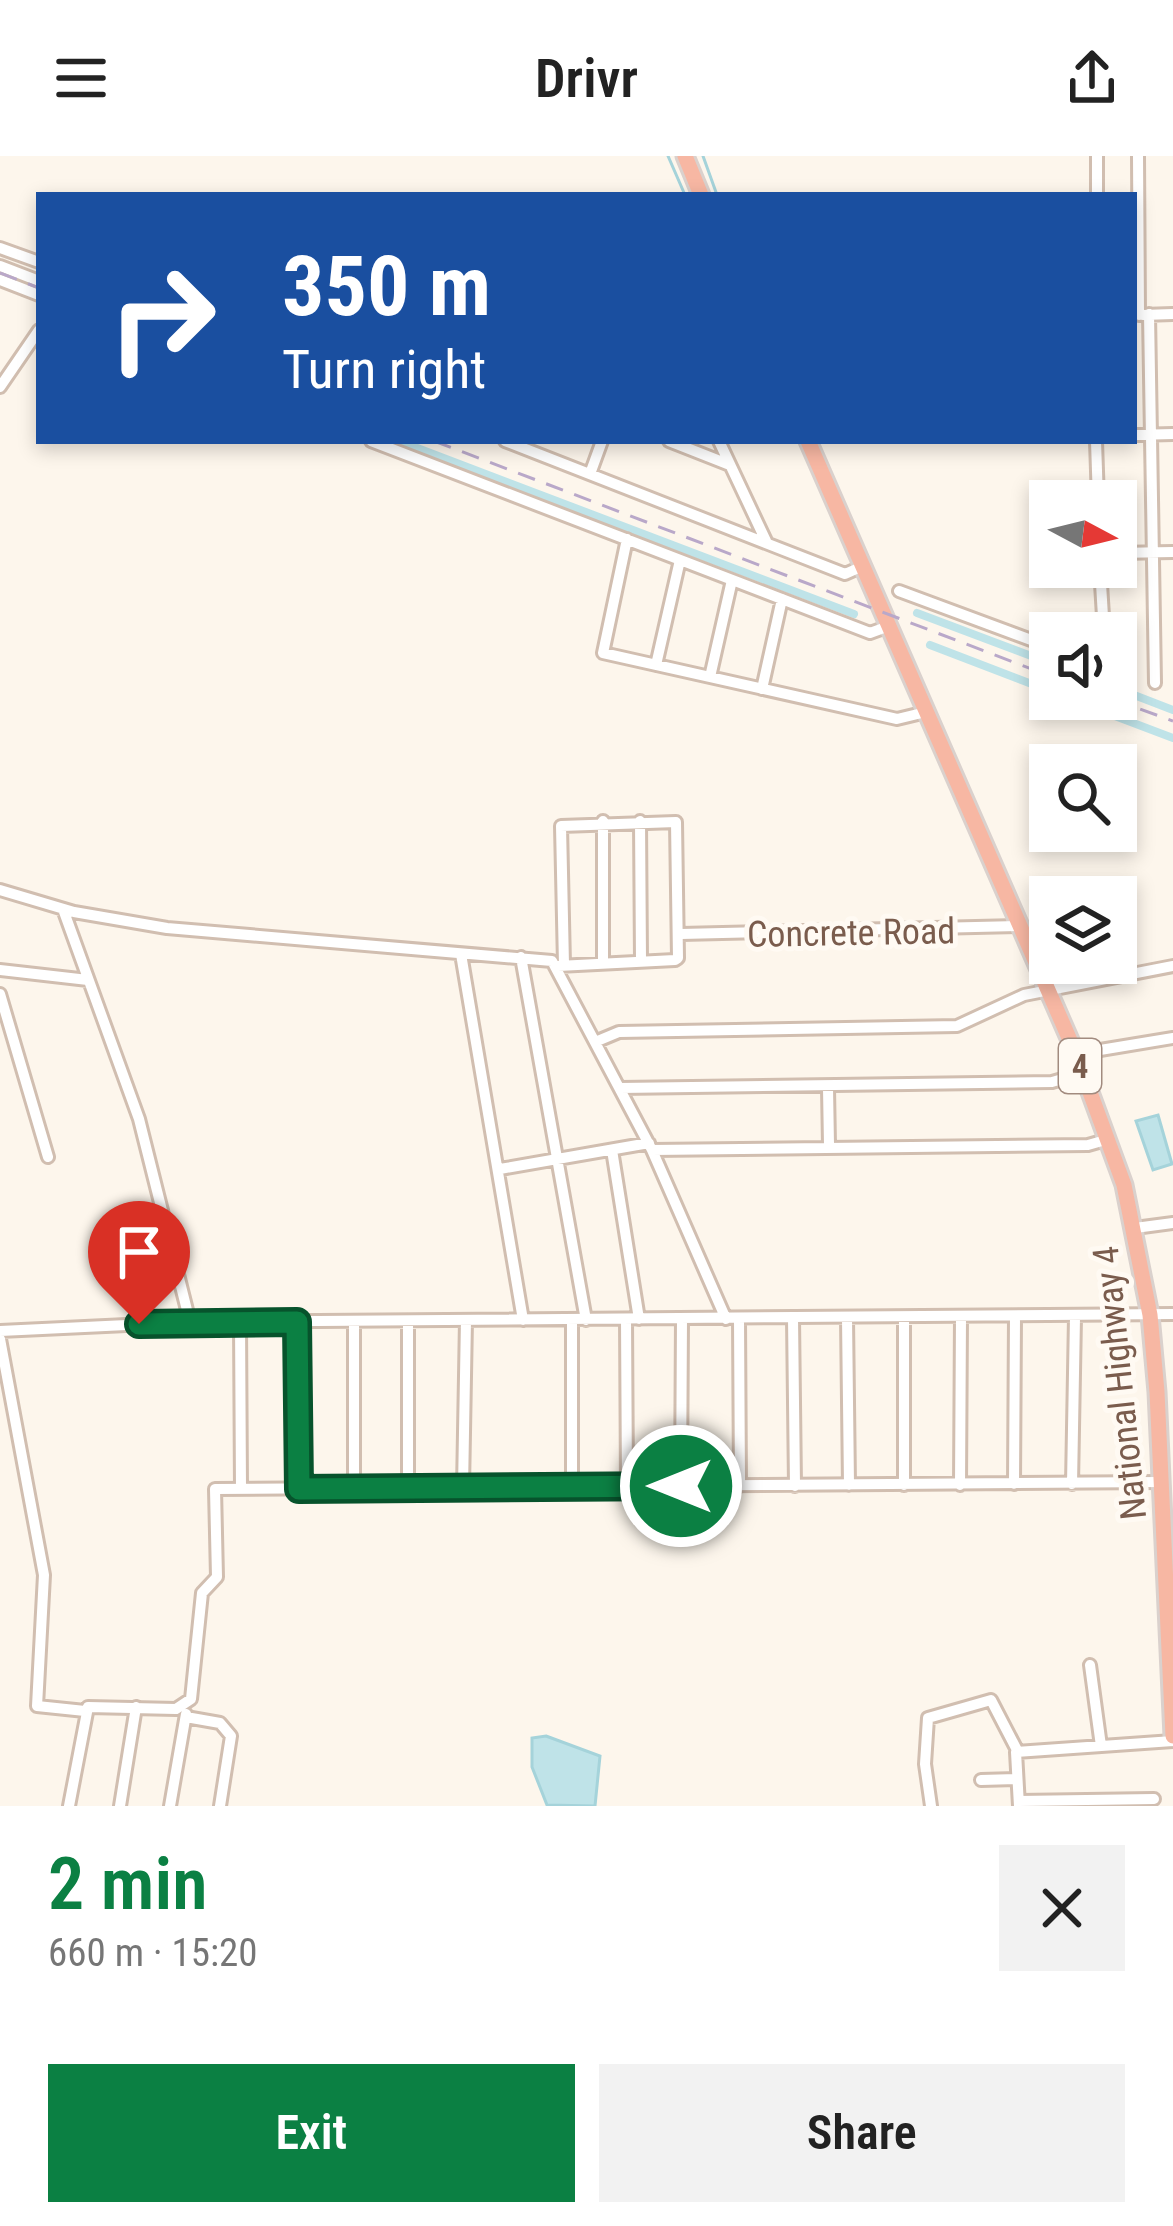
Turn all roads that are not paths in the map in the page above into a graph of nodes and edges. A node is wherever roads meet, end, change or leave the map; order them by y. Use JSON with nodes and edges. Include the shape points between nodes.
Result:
{"nodes":[{"id":1,"x":685,"y":156,"type":"edge"},
{"id":2,"x":1097,"y":156,"type":"edge"},
{"id":3,"x":1138,"y":156,"type":"edge"},
{"id":4,"x":700,"y":192,"type":"edge"},
{"id":5,"x":1097,"y":192,"type":"edge"},
{"id":6,"x":0,"y":248,"type":"edge"},
{"id":7,"x":36,"y":261,"type":"edge"},
{"id":8,"x":0,"y":266,"type":"edge"},
{"id":9,"x":0,"y":280,"type":"edge"},
{"id":10,"x":36,"y":280,"type":"edge"},
{"id":11,"x":36,"y":294,"type":"edge"},
{"id":12,"x":1173,"y":314,"type":"edge"},
{"id":13,"x":1141,"y":315,"type":"edge"},
{"id":14,"x":36,"y":334,"type":"edge"},
{"id":15,"x":0,"y":387,"type":"edge"},
{"id":16,"x":1173,"y":434,"type":"edge"},
{"id":17,"x":1137,"y":435,"type":"edge"},
{"id":18,"x":1152,"y":435,"type":"junction"},
{"id":19,"x":379,"y":444,"type":"edge"},
{"id":20,"x":514,"y":444,"type":"edge"},
{"id":21,"x":601,"y":444,"type":"edge"},
{"id":22,"x":677,"y":444,"type":"edge"},
{"id":23,"x":720,"y":444,"type":"edge"},
{"id":24,"x":809,"y":444,"type":"edge"},
{"id":25,"x":1096,"y":444,"type":"edge"},
{"id":26,"x":730,"y":465,"type":"junction"},
{"id":27,"x":590,"y":474,"type":"junction"},
{"id":28,"x":1097,"y":480,"type":"edge"},
{"id":29,"x":627,"y":539,"type":"junction"},
{"id":30,"x":766,"y":541,"type":"junction"},
{"id":31,"x":1173,"y":552,"type":"edge"},
{"id":32,"x":1137,"y":553,"type":"edge"},
{"id":33,"x":1154,"y":553,"type":"junction"},
{"id":34,"x":680,"y":560,"type":"junction"},
{"id":35,"x":863,"y":566,"type":"junction"},
{"id":36,"x":732,"y":580,"type":"junction"},
{"id":37,"x":899,"y":591,"type":"dead end"},
{"id":38,"x":782,"y":599,"type":"junction"},
{"id":39,"x":889,"y":626,"type":"junction"},
{"id":40,"x":1029,"y":639,"type":"edge"},
{"id":41,"x":656,"y":665,"type":"junction"},
{"id":42,"x":710,"y":677,"type":"junction"},
{"id":43,"x":1155,"y":683,"type":"dead end"},
{"id":44,"x":762,"y":689,"type":"junction"},
{"id":45,"x":926,"y":712,"type":"junction"},
{"id":46,"x":603,"y":821,"type":"junction"},
{"id":47,"x":640,"y":821,"type":"junction"},
{"id":48,"x":0,"y":890,"type":"edge"},
{"id":49,"x":63,"y":909,"type":"junction"},
{"id":50,"x":1021,"y":926,"type":"junction"},
{"id":51,"x":681,"y":934,"type":"junction"},
{"id":52,"x":461,"y":954,"type":"junction"},
{"id":53,"x":521,"y":957,"type":"junction"},
{"id":54,"x":641,"y":961,"type":"junction"},
{"id":55,"x":603,"y":963,"type":"junction"},
{"id":56,"x":561,"y":965,"type":"junction"},
{"id":57,"x":1173,"y":966,"type":"edge"},
{"id":58,"x":0,"y":970,"type":"edge"},
{"id":59,"x":88,"y":980,"type":"junction"},
{"id":60,"x":1046,"y":989,"type":"junction"},
{"id":61,"x":0,"y":994,"type":"edge"},
{"id":62,"x":1173,"y":1038,"type":"edge"},
{"id":63,"x":595,"y":1042,"type":"junction"},
{"id":64,"x":1076,"y":1054,"type":"junction"},
{"id":65,"x":1083,"y":1073,"type":"junction"},
{"id":66,"x":620,"y":1088,"type":"junction"},
{"id":67,"x":828,"y":1088,"type":"junction"},
{"id":68,"x":1109,"y":1139,"type":"junction"},
{"id":69,"x":830,"y":1144,"type":"junction"},
{"id":70,"x":650,"y":1147,"type":"junction"},
{"id":71,"x":612,"y":1150,"type":"junction"},
{"id":72,"x":47,"y":1157,"type":"dead end"},
{"id":73,"x":559,"y":1159,"type":"junction"},
{"id":74,"x":500,"y":1169,"type":"junction"},
{"id":75,"x":1173,"y":1222,"type":"edge"},
{"id":76,"x":1135,"y":1228,"type":"junction"},
{"id":77,"x":1173,"y":1314,"type":"edge"},
{"id":78,"x":1150,"y":1315,"type":"junction"},
{"id":79,"x":961,"y":1317,"type":"junction"},
{"id":80,"x":1015,"y":1317,"type":"junction"},
{"id":81,"x":1075,"y":1317,"type":"junction"},
{"id":82,"x":793,"y":1318,"type":"junction"},
{"id":83,"x":847,"y":1318,"type":"junction"},
{"id":84,"x":904,"y":1318,"type":"junction"},
{"id":85,"x":633,"y":1319,"type":"junction"},
{"id":86,"x":682,"y":1319,"type":"junction"},
{"id":87,"x":732,"y":1319,"type":"junction"},
{"id":88,"x":523,"y":1320,"type":"junction"},
{"id":89,"x":579,"y":1320,"type":"junction"},
{"id":90,"x":354,"y":1321,"type":"junction"},
{"id":91,"x":408,"y":1321,"type":"junction"},
{"id":92,"x":466,"y":1321,"type":"junction"},
{"id":93,"x":190,"y":1322,"type":"junction"},
{"id":94,"x":240,"y":1322,"type":"junction"},
{"id":95,"x":297,"y":1322,"type":"junction"},
{"id":96,"x":0,"y":1335,"type":"edge"},
{"id":97,"x":1165,"y":1391,"type":"edge"},
{"id":98,"x":1167,"y":1460,"type":"edge"},
{"id":99,"x":1162,"y":1482,"type":"junction"},
{"id":100,"x":1014,"y":1484,"type":"junction"},
{"id":101,"x":1072,"y":1484,"type":"junction"},
{"id":102,"x":849,"y":1485,"type":"junction"},
{"id":103,"x":904,"y":1485,"type":"junction"},
{"id":104,"x":960,"y":1485,"type":"junction"},
{"id":105,"x":627,"y":1486,"type":"junction"},
{"id":106,"x":681,"y":1486,"type":"junction"},
{"id":107,"x":740,"y":1486,"type":"junction"},
{"id":108,"x":795,"y":1486,"type":"junction"},
{"id":109,"x":572,"y":1487,"type":"junction"},
{"id":110,"x":354,"y":1488,"type":"junction"},
{"id":111,"x":408,"y":1488,"type":"junction"},
{"id":112,"x":464,"y":1488,"type":"junction"},
{"id":113,"x":241,"y":1489,"type":"junction"},
{"id":114,"x":299,"y":1489,"type":"junction"},
{"id":115,"x":1090,"y":1665,"type":"dead end"},
{"id":116,"x":136,"y":1707,"type":"junction"},
{"id":117,"x":187,"y":1711,"type":"junction"},
{"id":118,"x":85,"y":1712,"type":"junction"},
{"id":119,"x":1173,"y":1739,"type":"edge"},
{"id":120,"x":1101,"y":1746,"type":"junction"},
{"id":121,"x":1018,"y":1752,"type":"junction"},
{"id":122,"x":1016,"y":1779,"type":"junction"},
{"id":123,"x":981,"y":1780,"type":"dead end"},
{"id":124,"x":1154,"y":1798,"type":"dead end"},
{"id":125,"x":1019,"y":1804,"type":"edge"},
{"id":126,"x":69,"y":1806,"type":"edge"},
{"id":127,"x":120,"y":1806,"type":"edge"},
{"id":128,"x":170,"y":1806,"type":"edge"},
{"id":129,"x":220,"y":1806,"type":"edge"},
{"id":130,"x":931,"y":1806,"type":"edge"}],
"edges":[{"from":1,"to":4,"type":"highway"},
{"from":2,"to":5,"type":"street"},
{"from":3,"to":13,"type":"street"},
{"from":6,"to":7,"type":"street"},
{"from":8,"to":10,"type":"street"},
{"from":9,"to":11,"type":"street"},
{"from":12,"to":13,"type":"street"},
{"from":13,"to":18,"type":"street"},
{"from":14,"to":15,"type":"street"},
{"from":16,"to":18,"type":"street"},
{"from":17,"to":18,"type":"street"},
{"from":18,"to":33,"type":"street"},
{"from":19,"to":29,"type":"street"},
{"from":20,"to":27,"type":"street"},
{"from":21,"to":27,"type":"street"},
{"from":22,"to":26,"type":"street"},
{"from":23,"to":26,"type":"street"},
{"from":24,"to":35,"type":"highway","name":"National Highway 4","number":"4"},
{"from":25,"to":28,"type":"street"},
{"from":26,"to":30,"type":"street"},
{"from":27,"to":30,"type":"street"},
{"from":29,"to":34,"type":"street"},
{"from":29,"to":41,"type":"street","via":[[603,653]]},
{"from":30,"to":35,"type":"street","via":[[845,574]]},
{"from":31,"to":33,"type":"street"},
{"from":32,"to":33,"type":"street"},
{"from":33,"to":43,"type":"street"},
{"from":34,"to":36,"type":"street"},
{"from":34,"to":41,"type":"street"},
{"from":35,"to":39,"type":"highway","name":"National Highway 4","number":"4"},
{"from":36,"to":38,"type":"street"},
{"from":36,"to":42,"type":"street"},
{"from":37,"to":40,"type":"street"},
{"from":38,"to":39,"type":"street","via":[[870,633]]},
{"from":38,"to":44,"type":"street"},
{"from":39,"to":45,"type":"highway","name":"National Highway 4","number":"4"},
{"from":41,"to":42,"type":"street"},
{"from":42,"to":44,"type":"street"},
{"from":44,"to":45,"type":"street","via":[[897,719]]},
{"from":45,"to":50,"type":"highway","name":"National Highway 4","number":"4"},
{"from":46,"to":47,"type":"street"},
{"from":46,"to":55,"type":"street"},
{"from":46,"to":56,"type":"street","via":[[560,829]]},
{"from":47,"to":51,"type":"street","via":[[676,822]]},
{"from":47,"to":54,"type":"street"},
{"from":48,"to":49,"type":"street"},
{"from":49,"to":52,"type":"street","via":[[167,928]]},
{"from":49,"to":59,"type":"street"},
{"from":50,"to":51,"type":"street","name":"Concrete Road"},
{"from":50,"to":60,"type":"highway","name":"National Highway 4","number":"4"},
{"from":51,"to":54,"type":"street","via":[[678,958]]},
{"from":52,"to":53,"type":"street"},
{"from":52,"to":74,"type":"street"},
{"from":53,"to":56,"type":"street"},
{"from":53,"to":73,"type":"street"},
{"from":54,"to":55,"type":"street"},
{"from":55,"to":56,"type":"street"},
{"from":56,"to":63,"type":"street"},
{"from":57,"to":60,"type":"street"},
{"from":58,"to":59,"type":"street"},
{"from":59,"to":93,"type":"street","via":[[139,1119]]},
{"from":60,"to":63,"type":"street","via":[[957,1026],[620,1032]]},
{"from":60,"to":64,"type":"highway","name":"National Highway 4","number":"4"},
{"from":61,"to":72,"type":"street"},
{"from":62,"to":64,"type":"street"},
{"from":63,"to":66,"type":"street"},
{"from":64,"to":65,"type":"highway","name":"National Highway 4","number":"4"},
{"from":65,"to":67,"type":"street","via":[[1052,1082]]},
{"from":65,"to":68,"type":"highway","name":"National Highway 4","number":"4"},
{"from":66,"to":67,"type":"street"},
{"from":66,"to":70,"type":"street"},
{"from":67,"to":69,"type":"street"},
{"from":68,"to":69,"type":"street"},
{"from":68,"to":76,"type":"highway","name":"National Highway 4","number":"4"},
{"from":69,"to":70,"type":"street"},
{"from":70,"to":71,"type":"street"},
{"from":70,"to":87,"type":"street"},
{"from":71,"to":73,"type":"street"},
{"from":71,"to":85,"type":"street"},
{"from":73,"to":74,"type":"street"},
{"from":73,"to":89,"type":"street"},
{"from":74,"to":88,"type":"street"},
{"from":75,"to":76,"type":"street"},
{"from":76,"to":78,"type":"highway","name":"National Highway 4","number":"4"},
{"from":77,"to":78,"type":"street"},
{"from":78,"to":81,"type":"street"},
{"from":78,"to":97,"type":"highway","name":"National Highway 4","number":"4"},
{"from":79,"to":80,"type":"street"},
{"from":79,"to":84,"type":"street"},
{"from":79,"to":104,"type":"street"},
{"from":80,"to":81,"type":"street"},
{"from":80,"to":100,"type":"street"},
{"from":81,"to":101,"type":"street"},
{"from":82,"to":83,"type":"street"},
{"from":82,"to":87,"type":"street"},
{"from":82,"to":108,"type":"street"},
{"from":83,"to":84,"type":"street"},
{"from":83,"to":102,"type":"street"},
{"from":84,"to":103,"type":"street"},
{"from":85,"to":86,"type":"street"},
{"from":85,"to":89,"type":"street"},
{"from":85,"to":105,"type":"street"},
{"from":86,"to":87,"type":"street"},
{"from":86,"to":106,"type":"street"},
{"from":87,"to":107,"type":"street"},
{"from":88,"to":89,"type":"street"},
{"from":88,"to":92,"type":"street"},
{"from":89,"to":109,"type":"street"},
{"from":90,"to":91,"type":"street"},
{"from":90,"to":95,"type":"street"},
{"from":90,"to":110,"type":"street"},
{"from":91,"to":92,"type":"street"},
{"from":91,"to":111,"type":"street"},
{"from":92,"to":112,"type":"street"},
{"from":93,"to":94,"type":"street"},
{"from":93,"to":96,"type":"street"},
{"from":94,"to":95,"type":"street"},
{"from":94,"to":113,"type":"street"},
{"from":95,"to":114,"type":"street"},
{"from":96,"to":118,"type":"street","via":[[44,1574],[38,1706]]},
{"from":97,"to":98,"type":"highway","name":"National Highway 4","number":"4"},
{"from":98,"to":99,"type":"highway","name":"National Highway 4","number":"4"},
{"from":99,"to":101,"type":"street"},
{"from":99,"to":119,"type":"highway","name":"National Highway 4","number":"4"},
{"from":100,"to":101,"type":"street"},
{"from":100,"to":104,"type":"street"},
{"from":102,"to":103,"type":"street"},
{"from":102,"to":108,"type":"street"},
{"from":103,"to":104,"type":"street"},
{"from":105,"to":106,"type":"street"},
{"from":105,"to":109,"type":"street"},
{"from":106,"to":107,"type":"street"},
{"from":107,"to":108,"type":"street"},
{"from":109,"to":112,"type":"street"},
{"from":110,"to":111,"type":"street"},
{"from":110,"to":114,"type":"street"},
{"from":111,"to":112,"type":"street"},
{"from":113,"to":114,"type":"street"},
{"from":113,"to":117,"type":"street","via":[[215,1489],[217,1577],[202,1593]]},
{"from":115,"to":120,"type":"street"},
{"from":116,"to":117,"type":"street"},
{"from":116,"to":118,"type":"street"},
{"from":116,"to":127,"type":"street"},
{"from":117,"to":128,"type":"street"},
{"from":117,"to":129,"type":"street","via":[[231,1736]]},
{"from":118,"to":126,"type":"street"},
{"from":119,"to":120,"type":"street"},
{"from":120,"to":121,"type":"street"},
{"from":121,"to":122,"type":"street"},
{"from":121,"to":130,"type":"street","via":[[991,1700],[928,1718]]},
{"from":122,"to":123,"type":"street"},
{"from":122,"to":125,"type":"street"},
{"from":124,"to":125,"type":"street"}]}
